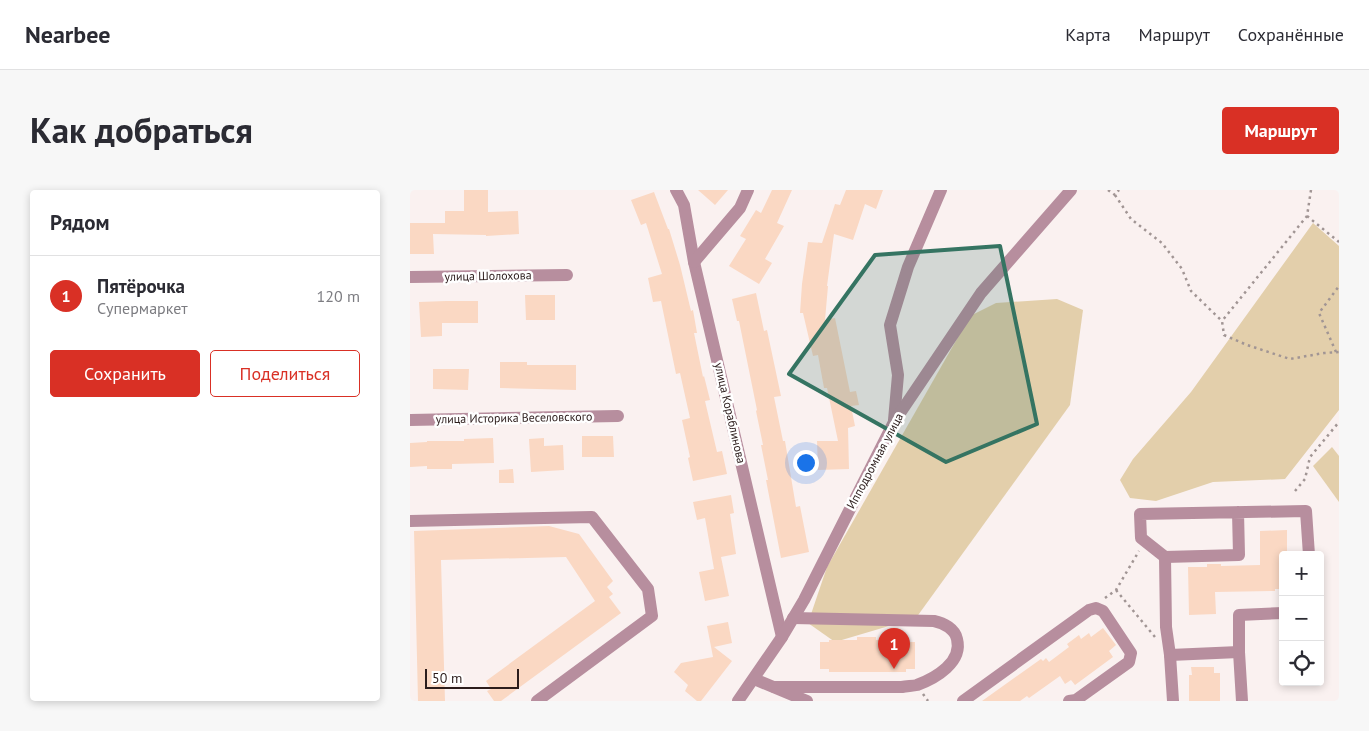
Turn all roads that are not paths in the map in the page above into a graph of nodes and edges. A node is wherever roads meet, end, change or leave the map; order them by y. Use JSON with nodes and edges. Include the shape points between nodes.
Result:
{"nodes":[{"id":1,"x":676,"y":190,"type":"edge"},
{"id":2,"x":748,"y":190,"type":"edge"},
{"id":3,"x":941,"y":190,"type":"edge"},
{"id":4,"x":1071,"y":190,"type":"edge"},
{"id":5,"x":694,"y":262,"type":"junction"},
{"id":6,"x":567,"y":275,"type":"dead end"},
{"id":7,"x":410,"y":277,"type":"edge"},
{"id":8,"x":618,"y":416,"type":"dead end"},
{"id":9,"x":410,"y":420,"type":"edge"},
{"id":10,"x":894,"y":422,"type":"junction"},
{"id":11,"x":1238,"y":512,"type":"junction"},
{"id":12,"x":410,"y":522,"type":"edge"},
{"id":13,"x":1309,"y":551,"type":"edge"},
{"id":14,"x":1165,"y":557,"type":"junction"},
{"id":15,"x":1279,"y":613,"type":"edge"},
{"id":16,"x":793,"y":618,"type":"junction"},
{"id":17,"x":782,"y":637,"type":"junction"},
{"id":18,"x":1239,"y":652,"type":"junction"},
{"id":19,"x":1170,"y":655,"type":"junction"},
{"id":20,"x":754,"y":679,"type":"junction"},
{"id":21,"x":774,"y":687,"type":"junction"},
{"id":22,"x":537,"y":701,"type":"edge"},
{"id":23,"x":738,"y":701,"type":"edge"},
{"id":24,"x":807,"y":701,"type":"edge"},
{"id":25,"x":963,"y":701,"type":"edge"},
{"id":26,"x":1069,"y":701,"type":"edge"},
{"id":27,"x":1173,"y":701,"type":"edge"},
{"id":28,"x":1242,"y":701,"type":"edge"}],
"edges":[{"from":1,"to":5,"type":"street","name":"улица Кораблинова","via":[[684,205]]},
{"from":2,"to":5,"type":"street","via":[[740,208]]},
{"from":3,"to":10,"type":"street","via":[[908,267],[890,325],[898,375]]},
{"from":4,"to":10,"type":"street","name":"Ипподромная улица","via":[[981,293]]},
{"from":5,"to":17,"type":"street","name":"улица Кораблинова"},
{"from":6,"to":7,"type":"street","name":"улица Шолохова"},
{"from":8,"to":9,"type":"street","name":"улица Историка Веселовского"},
{"from":10,"to":16,"type":"street","name":"Ипподромная улица"},
{"from":11,"to":13,"type":"street","via":[[1306,511]]},
{"from":11,"to":14,"type":"street","via":[[1239,555]]},
{"from":11,"to":14,"type":"street","via":[[1140,514],[1141,538]]},
{"from":12,"to":22,"type":"street","via":[[592,517],[648,589],[652,616]]},
{"from":14,"to":19,"type":"street","via":[[1166,627]]},
{"from":15,"to":18,"type":"street","via":[[1239,615]]},
{"from":16,"to":17,"type":"street","name":"Ипподромная улица"},
{"from":16,"to":21,"type":"street","via":[[934,621],[950,628],[956,636],[957,655],[948,667],[916,685]]},
{"from":17,"to":20,"type":"street","name":"Ипподромная улица"},
{"from":18,"to":19,"type":"street"},
{"from":18,"to":28,"type":"street"},
{"from":19,"to":27,"type":"street"},
{"from":20,"to":21,"type":"street"},
{"from":20,"to":23,"type":"street","name":"Ипподромная улица"},
{"from":21,"to":24,"type":"street"},
{"from":25,"to":26,"type":"street","via":[[1096,608],[1103,611],[1131,653],[1129,662],[1076,700]]}]}
